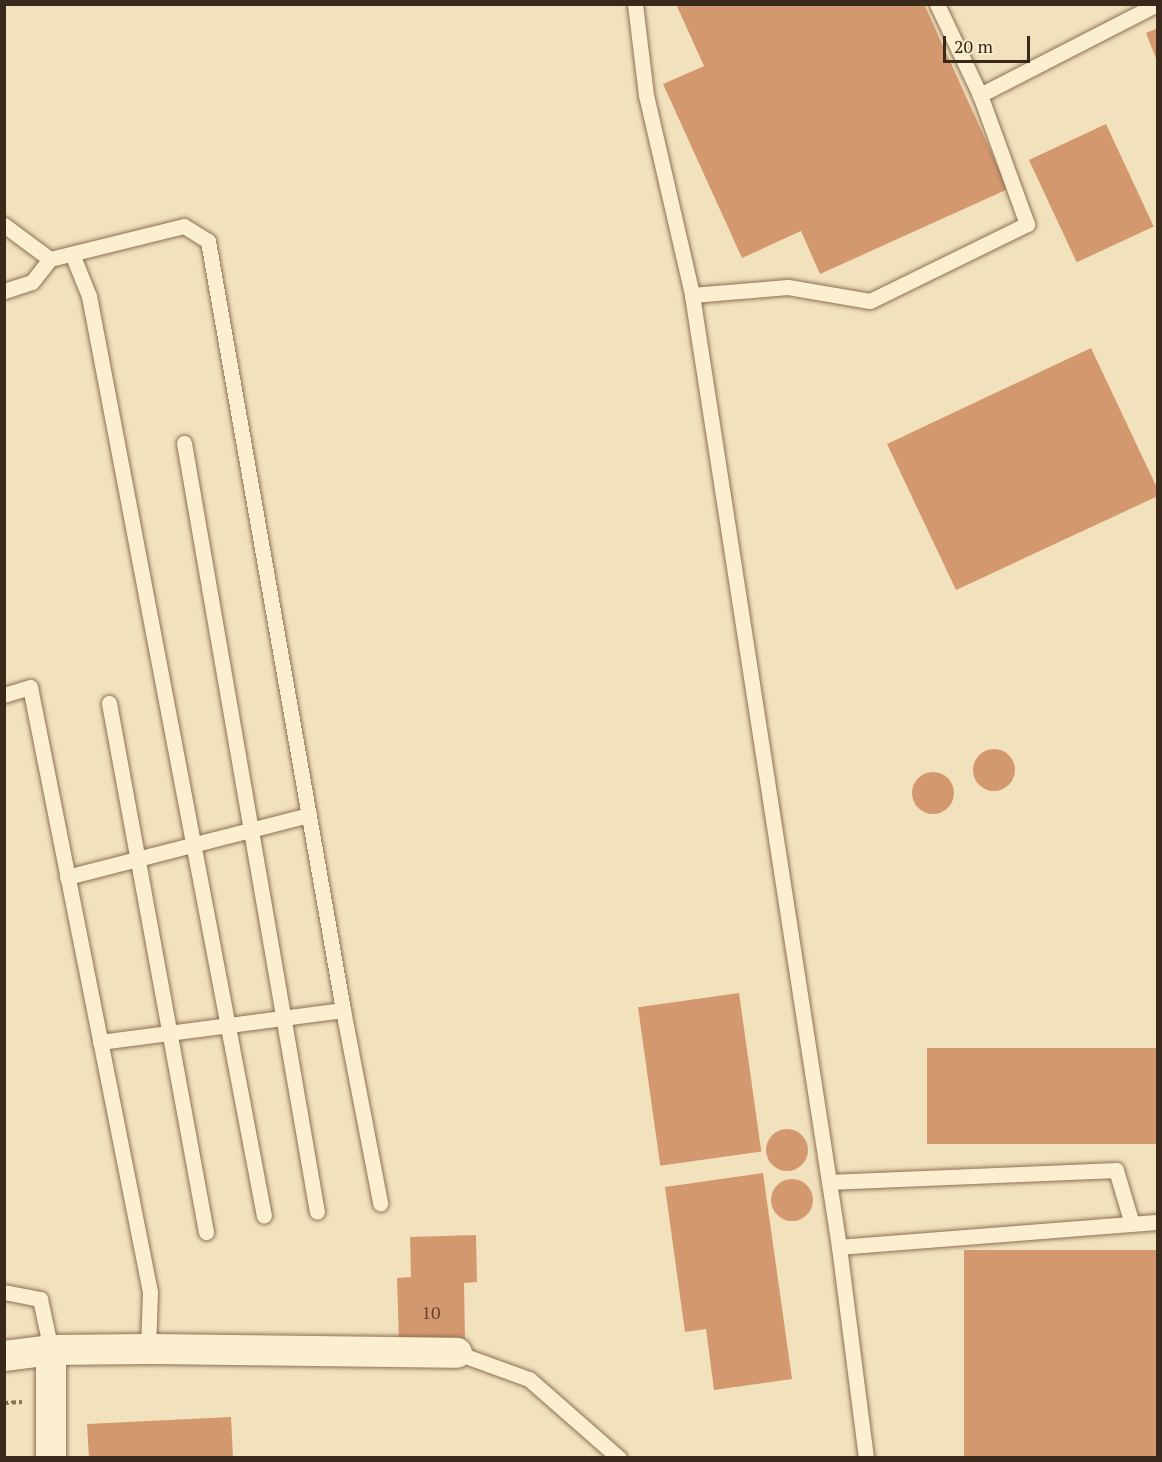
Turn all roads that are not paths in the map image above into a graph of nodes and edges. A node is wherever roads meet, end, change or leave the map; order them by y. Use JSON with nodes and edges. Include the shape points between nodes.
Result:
{"nodes":[{"id":1,"x":635,"y":4,"type":"edge"},
{"id":2,"x":937,"y":4,"type":"edge"},
{"id":3,"x":1157,"y":4,"type":"edge"},
{"id":4,"x":980,"y":95,"type":"junction"},
{"id":5,"x":4,"y":225,"type":"edge"},
{"id":6,"x":72,"y":254,"type":"junction"},
{"id":7,"x":50,"y":259,"type":"junction"},
{"id":8,"x":4,"y":291,"type":"edge"},
{"id":9,"x":692,"y":296,"type":"junction"},
{"id":10,"x":184,"y":443,"type":"dead end"},
{"id":11,"x":4,"y":694,"type":"edge"},
{"id":12,"x":109,"y":703,"type":"dead end"},
{"id":13,"x":309,"y":815,"type":"junction"},
{"id":14,"x":252,"y":829,"type":"junction"},
{"id":15,"x":193,"y":844,"type":"junction"},
{"id":16,"x":138,"y":858,"type":"junction"},
{"id":17,"x":67,"y":877,"type":"junction"},
{"id":18,"x":343,"y":1010,"type":"junction"},
{"id":19,"x":282,"y":1018,"type":"junction"},
{"id":20,"x":227,"y":1025,"type":"junction"},
{"id":21,"x":170,"y":1033,"type":"junction"},
{"id":22,"x":100,"y":1042,"type":"junction"},
{"id":23,"x":829,"y":1182,"type":"junction"},
{"id":24,"x":380,"y":1203,"type":"dead end"},
{"id":25,"x":317,"y":1212,"type":"dead end"},
{"id":26,"x":264,"y":1216,"type":"dead end"},
{"id":27,"x":1158,"y":1222,"type":"edge"},
{"id":28,"x":1132,"y":1224,"type":"junction"},
{"id":29,"x":206,"y":1232,"type":"dead end"},
{"id":30,"x":839,"y":1247,"type":"junction"},
{"id":31,"x":4,"y":1292,"type":"edge"},
{"id":32,"x":148,"y":1349,"type":"junction"},
{"id":33,"x":51,"y":1350,"type":"junction"},
{"id":34,"x":457,"y":1353,"type":"joint"},
{"id":35,"x":4,"y":1356,"type":"edge"},
{"id":36,"x":51,"y":1458,"type":"edge"},
{"id":37,"x":619,"y":1458,"type":"edge"},
{"id":38,"x":866,"y":1458,"type":"edge"}],
"edges":[{"from":1,"to":9,"type":"lane","via":[[646,95]]},
{"from":2,"to":4,"type":"lane"},
{"from":3,"to":4,"type":"lane"},
{"from":4,"to":9,"type":"lane","via":[[1027,224],[870,301],[788,287]]},
{"from":5,"to":7,"type":"lane"},
{"from":6,"to":7,"type":"lane"},
{"from":6,"to":13,"type":"lane","via":[[184,226],[208,241]]},
{"from":6,"to":15,"type":"lane","via":[[89,296]]},
{"from":7,"to":8,"type":"lane","via":[[32,282]]},
{"from":9,"to":23,"type":"lane"},
{"from":10,"to":14,"type":"lane"},
{"from":11,"to":17,"type":"lane","via":[[30,687]]},
{"from":12,"to":16,"type":"lane"},
{"from":13,"to":14,"type":"lane"},
{"from":13,"to":18,"type":"lane"},
{"from":14,"to":15,"type":"lane"},
{"from":14,"to":19,"type":"lane"},
{"from":15,"to":16,"type":"lane"},
{"from":15,"to":20,"type":"lane"},
{"from":16,"to":17,"type":"lane"},
{"from":16,"to":21,"type":"lane"},
{"from":17,"to":22,"type":"lane"},
{"from":18,"to":19,"type":"lane"},
{"from":18,"to":24,"type":"lane"},
{"from":19,"to":20,"type":"lane"},
{"from":19,"to":25,"type":"lane"},
{"from":20,"to":21,"type":"lane"},
{"from":20,"to":26,"type":"lane"},
{"from":21,"to":22,"type":"lane"},
{"from":21,"to":29,"type":"lane"},
{"from":22,"to":32,"type":"lane","via":[[150,1292]]},
{"from":23,"to":28,"type":"lane","via":[[1116,1170]]},
{"from":23,"to":30,"type":"lane"},
{"from":27,"to":28,"type":"lane"},
{"from":28,"to":30,"type":"lane"},
{"from":30,"to":38,"type":"lane"},
{"from":31,"to":33,"type":"lane","via":[[40,1299]]},
{"from":32,"to":33,"type":"street"},
{"from":32,"to":34,"type":"street"},
{"from":33,"to":35,"type":"street"},
{"from":33,"to":36,"type":"street"},
{"from":34,"to":37,"type":"lane","via":[[529,1380]]}]}
